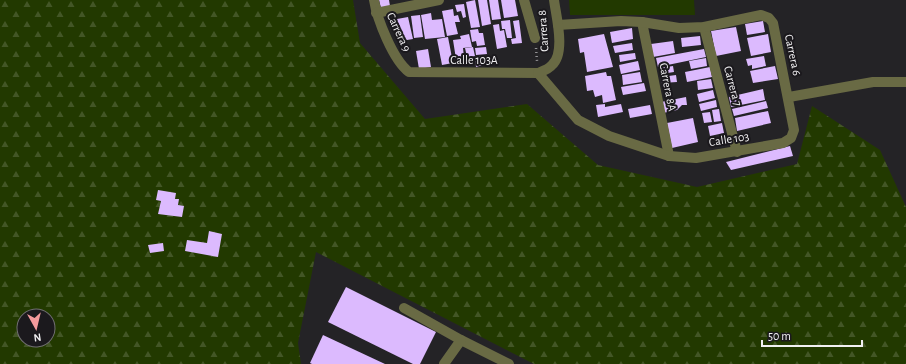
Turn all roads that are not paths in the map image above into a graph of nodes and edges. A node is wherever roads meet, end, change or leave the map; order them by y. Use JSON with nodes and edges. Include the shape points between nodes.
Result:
{"nodes":[{"id":1,"x":374,"y":0,"type":"edge"},
{"id":2,"x":438,"y":0,"type":"edge"},
{"id":3,"x":524,"y":0,"type":"edge"},
{"id":4,"x":554,"y":0,"type":"edge"},
{"id":5,"x":376,"y":13,"type":"junction"},
{"id":6,"x":642,"y":22,"type":"junction"},
{"id":7,"x":558,"y":25,"type":"junction"},
{"id":8,"x":704,"y":27,"type":"junction"},
{"id":9,"x":535,"y":38,"type":"road end"},
{"id":10,"x":409,"y":72,"type":"joint"},
{"id":11,"x":538,"y":73,"type":"junction"},
{"id":12,"x":906,"y":82,"type":"edge"},
{"id":13,"x":789,"y":97,"type":"junction"},
{"id":14,"x":737,"y":152,"type":"junction"},
{"id":15,"x":669,"y":156,"type":"junction"},
{"id":16,"x":404,"y":308,"type":"dead end"},
{"id":17,"x":460,"y":340,"type":"junction"},
{"id":18,"x":444,"y":364,"type":"edge"},
{"id":19,"x":509,"y":364,"type":"edge"}],
"edges":[{"from":1,"to":5,"type":"street","name":"Carrera 9"},
{"from":2,"to":5,"type":"street"},
{"from":3,"to":9,"type":"street"},
{"from":4,"to":7,"type":"street","name":"Carrera 8"},
{"from":5,"to":10,"type":"street","name":"Carrera 9","via":[[399,63]]},
{"from":6,"to":7,"type":"street"},
{"from":6,"to":8,"type":"street","via":[[679,28]]},
{"from":6,"to":15,"type":"street","name":"Carrera 8A"},
{"from":7,"to":11,"type":"street","name":"Carrera 8","via":[[558,58]]},
{"from":8,"to":13,"type":"street","name":"Carrera 6","via":[[761,15],[769,18],[773,23]]},
{"from":8,"to":14,"type":"street","name":"Carrera 7"},
{"from":10,"to":11,"type":"street","name":"Calle 103A"},
{"from":11,"to":15,"type":"street","name":"Calle 103","via":[[578,120],[609,136]]},
{"from":12,"to":13,"type":"street","via":[[873,82]]},
{"from":13,"to":14,"type":"street","name":"Calle 103","via":[[794,130],[791,138],[783,143]]},
{"from":14,"to":15,"type":"street","name":"Calle 103","via":[[696,158]]},
{"from":16,"to":17,"type":"street"},
{"from":17,"to":18,"type":"street"},
{"from":17,"to":19,"type":"street"}]}
